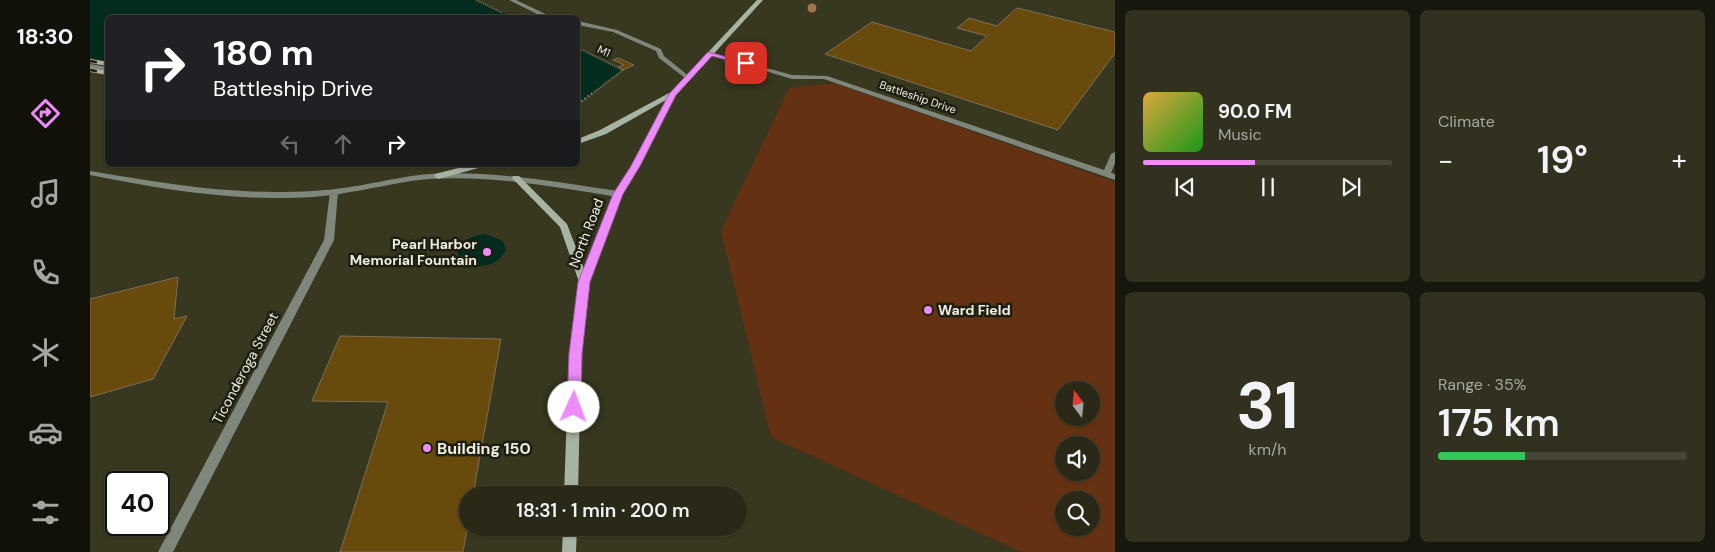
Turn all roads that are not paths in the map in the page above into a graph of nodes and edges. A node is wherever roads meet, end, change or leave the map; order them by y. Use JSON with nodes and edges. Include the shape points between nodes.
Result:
{"nodes":[{"id":1,"x":512,"y":0,"type":"edge"},
{"id":2,"x":760,"y":0,"type":"edge"},
{"id":3,"x":545,"y":15,"type":"edge"},
{"id":4,"x":580,"y":23,"type":"edge"},
{"id":5,"x":711,"y":53,"type":"junction"},
{"id":6,"x":90,"y":66,"type":"edge"},
{"id":7,"x":105,"y":68,"type":"edge"},
{"id":8,"x":687,"y":77,"type":"junction"},
{"id":9,"x":673,"y":94,"type":"junction"},
{"id":10,"x":580,"y":141,"type":"edge"},
{"id":11,"x":1115,"y":154,"type":"edge"},
{"id":12,"x":472,"y":167,"type":"edge"},
{"id":13,"x":90,"y":173,"type":"edge"},
{"id":14,"x":1106,"y":174,"type":"junction"},
{"id":15,"x":438,"y":176,"type":"junction"},
{"id":16,"x":1115,"y":177,"type":"edge"},
{"id":17,"x":516,"y":178,"type":"junction"},
{"id":18,"x":334,"y":192,"type":"junction"},
{"id":19,"x":618,"y":194,"type":"junction"},
{"id":20,"x":584,"y":282,"type":"junction"},
{"id":21,"x":571,"y":486,"type":"edge"},
{"id":22,"x":570,"y":536,"type":"edge"},
{"id":23,"x":165,"y":552,"type":"edge"},
{"id":24,"x":570,"y":552,"type":"edge"}],
"edges":[{"from":1,"to":3,"type":"street"},
{"from":2,"to":5,"type":"street","name":"North Road"},
{"from":4,"to":8,"type":"street","via":[[615,31],[659,50],[661,57]]},
{"from":5,"to":8,"type":"street","name":"North Road"},
{"from":5,"to":14,"type":"street","name":"Battleship Drive","via":[[792,77],[825,77]]},
{"from":6,"to":7,"type":"street"},
{"from":8,"to":9,"type":"street","name":"North Road"},
{"from":9,"to":10,"type":"street"},
{"from":9,"to":19,"type":"street","name":"North Road"},
{"from":11,"to":14,"type":"street"},
{"from":12,"to":15,"type":"street"},
{"from":13,"to":18,"type":"street","via":[[170,188],[246,195]]},
{"from":14,"to":16,"type":"street","name":"Battleship Drive"},
{"from":15,"to":17,"type":"street"},
{"from":15,"to":18,"type":"street"},
{"from":17,"to":19,"type":"street"},
{"from":17,"to":20,"type":"street","via":[[564,226]]},
{"from":18,"to":23,"type":"street","name":"Ticonderoga Street","via":[[329,240]]},
{"from":19,"to":20,"type":"street","name":"North Road"},
{"from":20,"to":21,"type":"street","name":"North Road","via":[[575,354]]},
{"from":22,"to":24,"type":"street"}]}
